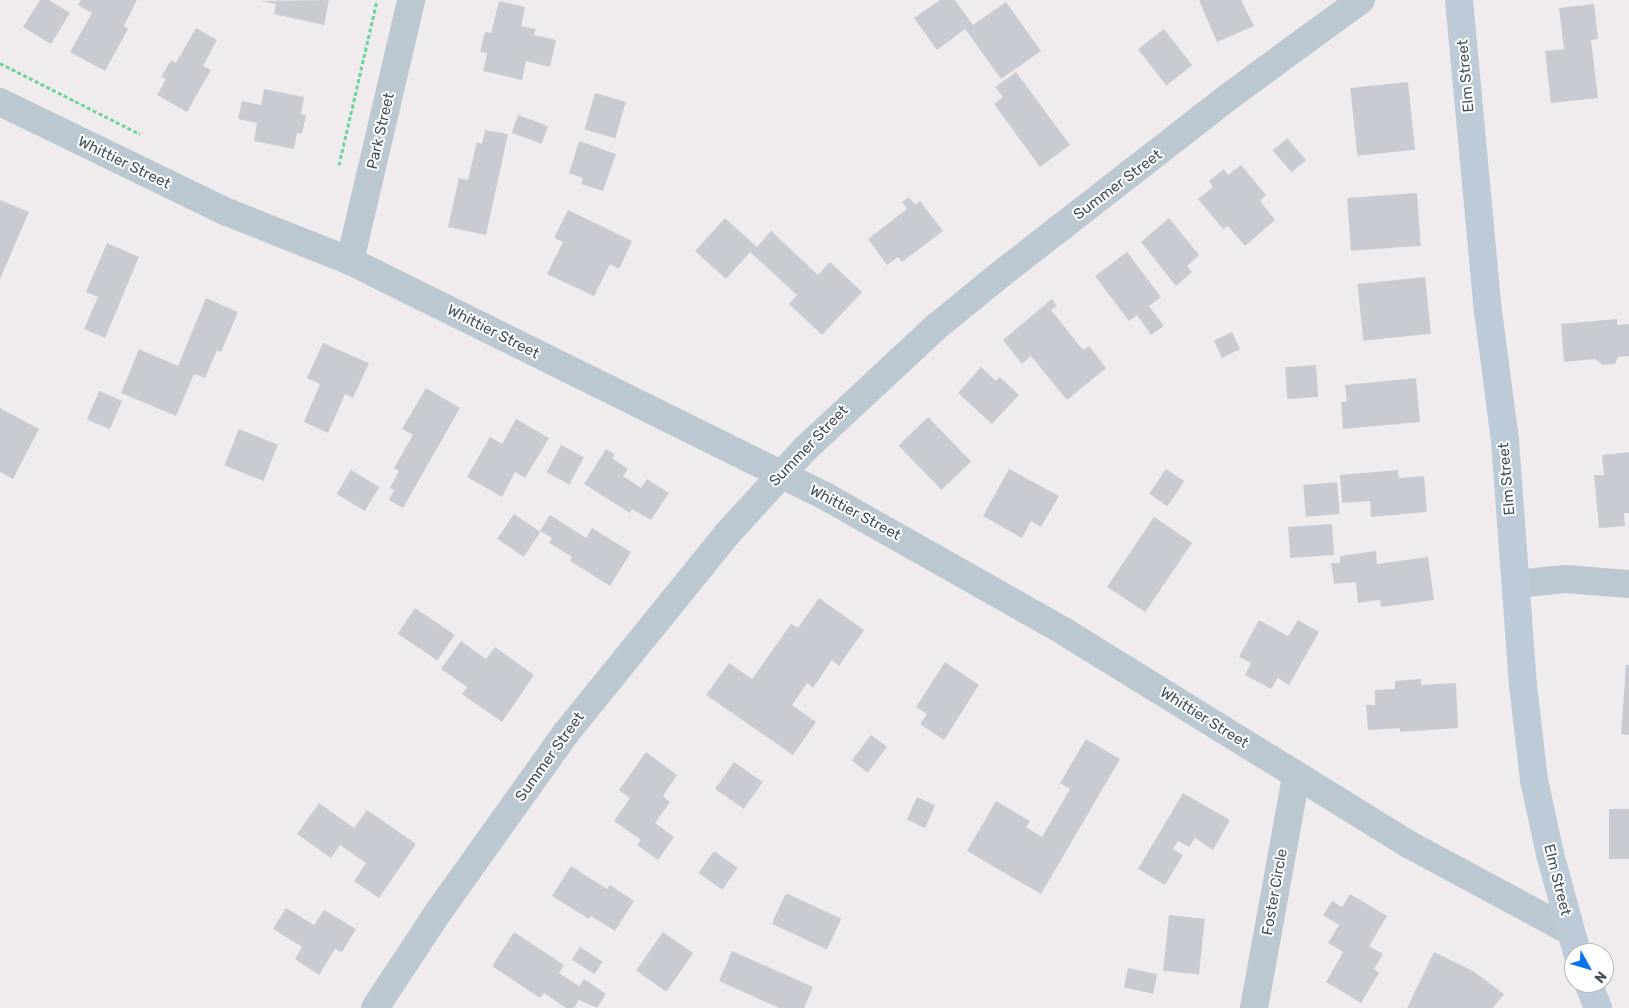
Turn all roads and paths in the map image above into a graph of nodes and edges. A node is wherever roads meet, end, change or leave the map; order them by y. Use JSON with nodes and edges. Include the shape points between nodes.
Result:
{"nodes":[{"id":1,"x":376,"y":0,"type":"edge"},
{"id":2,"x":411,"y":0,"type":"edge"},
{"id":3,"x":1361,"y":0,"type":"edge"},
{"id":4,"x":1459,"y":0,"type":"edge"},
{"id":5,"x":0,"y":63,"type":"edge"},
{"id":6,"x":0,"y":102,"type":"edge"},
{"id":7,"x":145,"y":136,"type":"dead end"},
{"id":8,"x":338,"y":171,"type":"dead end"},
{"id":9,"x":350,"y":261,"type":"junction"},
{"id":10,"x":781,"y":473,"type":"junction"},
{"id":11,"x":1516,"y":584,"type":"junction"},
{"id":12,"x":1629,"y":584,"type":"edge"},
{"id":13,"x":1296,"y":776,"type":"junction"},
{"id":14,"x":1574,"y":942,"type":"edge"},
{"id":15,"x":1592,"y":993,"type":"edge"},
{"id":16,"x":375,"y":1008,"type":"edge"},
{"id":17,"x":1254,"y":1008,"type":"edge"},
{"id":18,"x":1598,"y":1008,"type":"edge"}],
"edges":[{"from":1,"to":8,"type":"path"},
{"from":2,"to":9,"type":"street","name":"Park Street"},
{"from":3,"to":10,"type":"street","name":"Summer Street","via":[[1231,95],[965,303],[857,397]]},
{"from":4,"to":11,"type":"main road","name":"Elm Street","via":[[1488,311],[1505,441]]},
{"from":5,"to":7,"type":"path"},
{"from":6,"to":9,"type":"street","name":"Whittier Street","via":[[226,212]]},
{"from":9,"to":10,"type":"street","name":"Whittier Street","via":[[598,386],[699,431]]},
{"from":10,"to":13,"type":"street","name":"Whittier Street","via":[[1065,632]]},
{"from":10,"to":16,"type":"street","name":"Summer Street","via":[[709,556],[566,733],[439,911]]},
{"from":11,"to":12,"type":"street","via":[[1565,579]]},
{"from":11,"to":14,"type":"main road","name":"Elm Street","via":[[1534,780]]},
{"from":13,"to":14,"type":"street","name":"Whittier Street"},
{"from":13,"to":17,"type":"street","name":"Foster Circle"},
{"from":15,"to":18,"type":"main road"}]}
